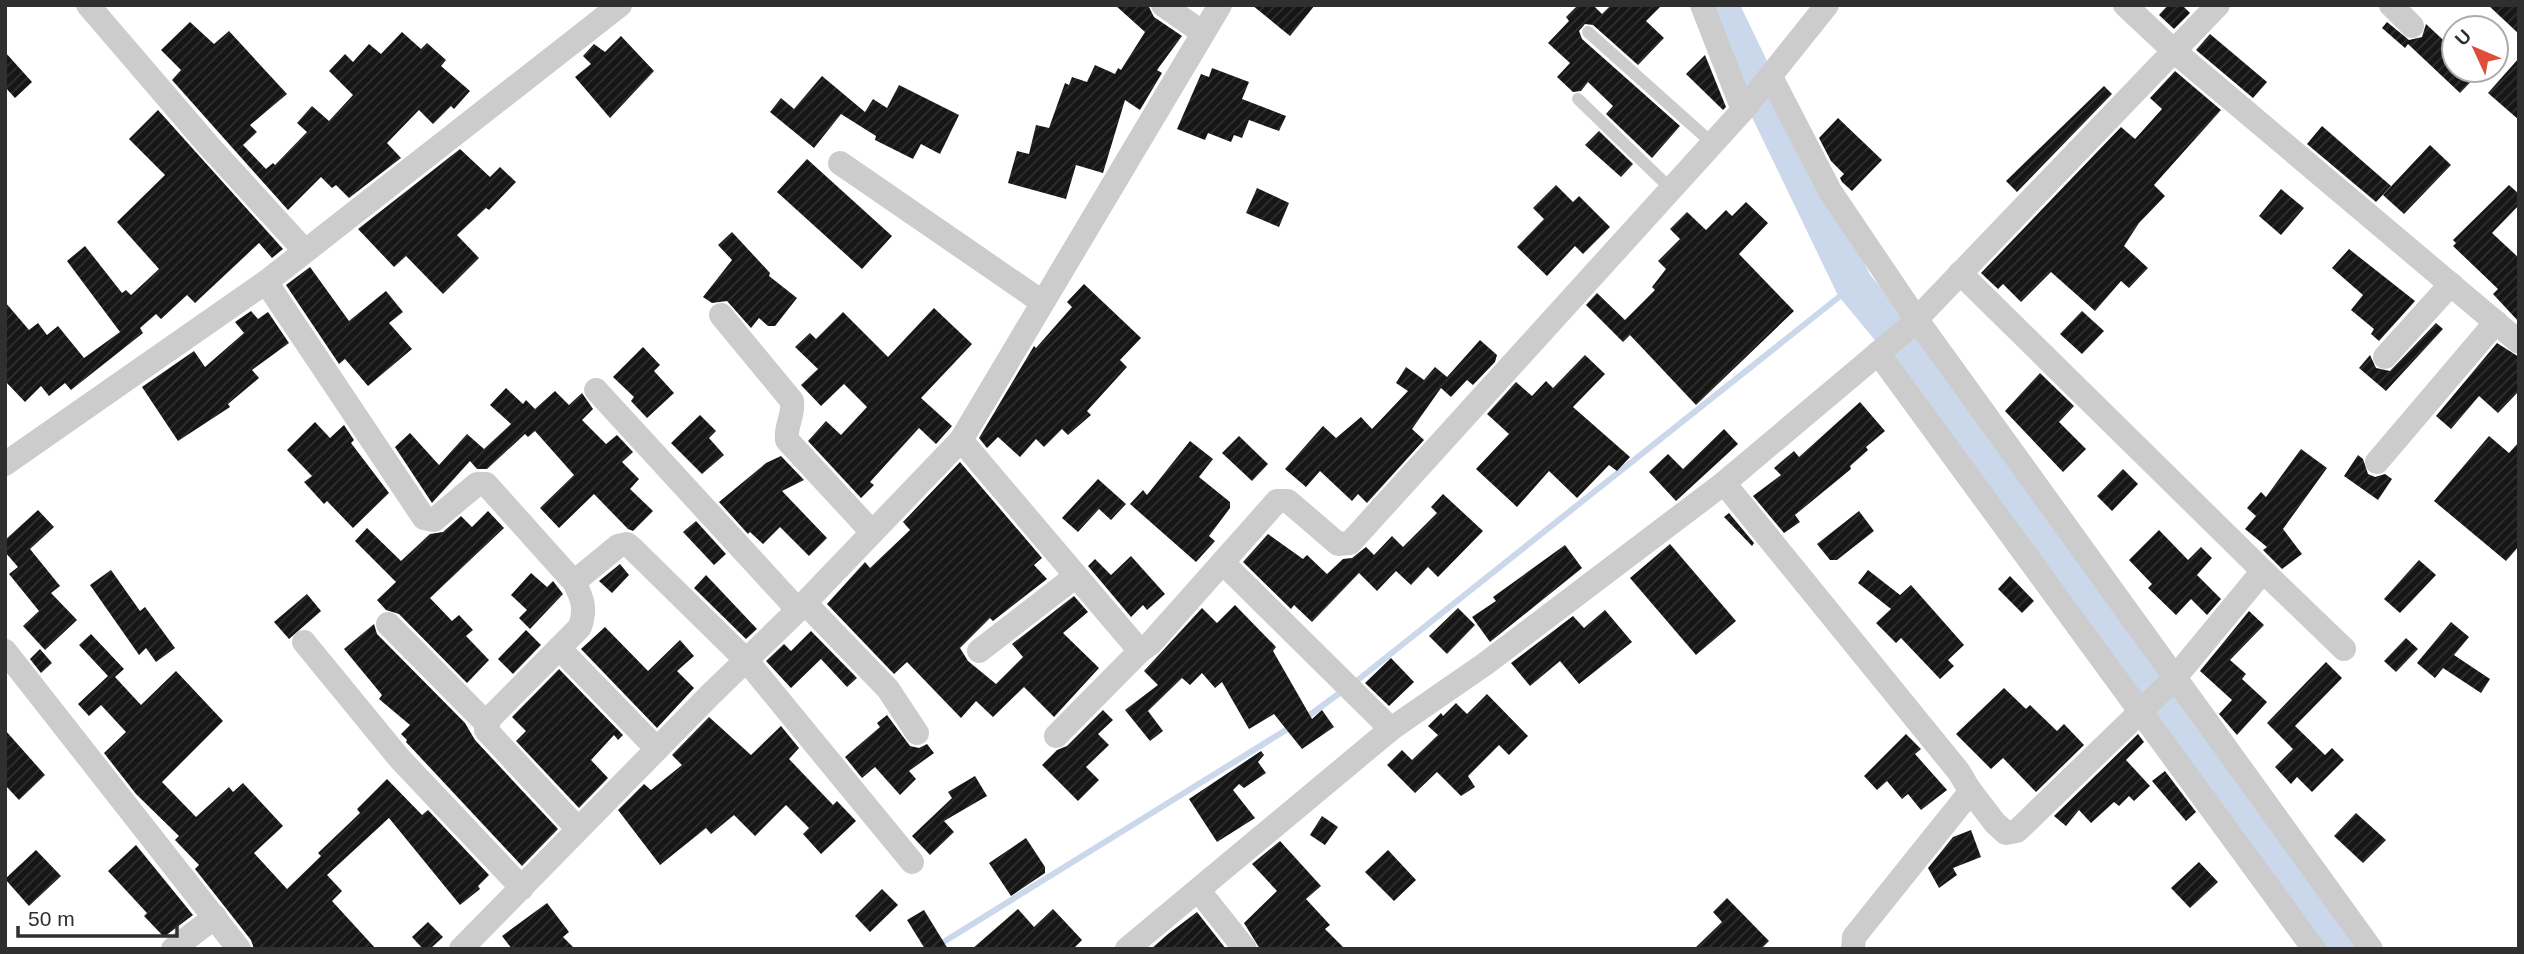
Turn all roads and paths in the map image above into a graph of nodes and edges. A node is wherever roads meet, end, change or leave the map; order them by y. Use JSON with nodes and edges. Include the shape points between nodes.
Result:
{"nodes":[{"id":1,"x":88,"y":5,"type":"edge"},
{"id":2,"x":620,"y":5,"type":"edge"},
{"id":3,"x":1163,"y":5,"type":"edge"},
{"id":4,"x":1220,"y":5,"type":"edge"},
{"id":5,"x":1702,"y":5,"type":"edge"},
{"id":6,"x":1827,"y":5,"type":"edge"},
{"id":7,"x":2125,"y":5,"type":"edge"},
{"id":8,"x":2218,"y":5,"type":"edge"},
{"id":9,"x":2391,"y":5,"type":"edge"},
{"id":10,"x":2413,"y":26,"type":"dead end"},
{"id":11,"x":1588,"y":32,"type":"dead end"},
{"id":12,"x":1203,"y":33,"type":"junction"},
{"id":13,"x":2174,"y":51,"type":"junction"},
{"id":14,"x":1768,"y":80,"type":"junction"},
{"id":15,"x":1578,"y":99,"type":"dead end"},
{"id":16,"x":1744,"y":109,"type":"junction"},
{"id":17,"x":1712,"y":143,"type":"junction"},
{"id":18,"x":840,"y":163,"type":"dead end"},
{"id":19,"x":1671,"y":189,"type":"junction"},
{"id":20,"x":305,"y":251,"type":"junction"},
{"id":21,"x":1960,"y":273,"type":"junction"},
{"id":22,"x":266,"y":282,"type":"junction"},
{"id":23,"x":2451,"y":284,"type":"junction"},
{"id":24,"x":1042,"y":302,"type":"junction"},
{"id":25,"x":721,"y":315,"type":"dead end"},
{"id":26,"x":2496,"y":322,"type":"junction"},
{"id":27,"x":1898,"y":336,"type":"junction"},
{"id":28,"x":2519,"y":342,"type":"edge"},
{"id":29,"x":2385,"y":357,"type":"dead end"},
{"id":30,"x":596,"y":390,"type":"dead end"},
{"id":31,"x":961,"y":440,"type":"junction"},
{"id":32,"x":2377,"y":462,"type":"dead end"},
{"id":33,"x":5,"y":464,"type":"edge"},
{"id":34,"x":1724,"y":483,"type":"junction"},
{"id":35,"x":872,"y":532,"type":"junction"},
{"id":36,"x":1223,"y":563,"type":"junction"},
{"id":37,"x":2263,"y":571,"type":"junction"},
{"id":38,"x":1076,"y":576,"type":"junction"},
{"id":39,"x":574,"y":582,"type":"junction"},
{"id":40,"x":802,"y":606,"type":"junction"},
{"id":41,"x":388,"y":624,"type":"dead end"},
{"id":42,"x":303,"y":642,"type":"dead end"},
{"id":43,"x":559,"y":649,"type":"junction"},
{"id":44,"x":2344,"y":649,"type":"dead end"},
{"id":45,"x":1140,"y":650,"type":"junction"},
{"id":46,"x":5,"y":651,"type":"edge"},
{"id":47,"x":979,"y":651,"type":"dead end"},
{"id":48,"x":747,"y":660,"type":"junction"},
{"id":49,"x":2174,"y":678,"type":"junction"},
{"id":50,"x":2145,"y":707,"type":"junction"},
{"id":51,"x":486,"y":723,"type":"junction"},
{"id":52,"x":1391,"y":729,"type":"junction"},
{"id":53,"x":917,"y":733,"type":"dead end"},
{"id":54,"x":1056,"y":736,"type":"dead end"},
{"id":55,"x":657,"y":749,"type":"junction"},
{"id":56,"x":1969,"y":789,"type":"junction"},
{"id":57,"x":578,"y":829,"type":"junction"},
{"id":58,"x":912,"y":862,"type":"dead end"},
{"id":59,"x":522,"y":888,"type":"junction"},
{"id":60,"x":1199,"y":891,"type":"junction"},
{"id":61,"x":215,"y":917,"type":"junction"},
{"id":62,"x":173,"y":949,"type":"edge"},
{"id":63,"x":239,"y":949,"type":"edge"},
{"id":64,"x":461,"y":949,"type":"edge"},
{"id":65,"x":1127,"y":949,"type":"edge"},
{"id":66,"x":1245,"y":949,"type":"edge"},
{"id":67,"x":1853,"y":949,"type":"edge"},
{"id":68,"x":2314,"y":949,"type":"edge"},
{"id":69,"x":2371,"y":949,"type":"edge"}],
"edges":[{"from":1,"to":20,"type":"street"},
{"from":2,"to":20,"type":"street"},
{"from":3,"to":12,"type":"street"},
{"from":4,"to":12,"type":"street"},
{"from":5,"to":16,"type":"street"},
{"from":6,"to":14,"type":"street"},
{"from":7,"to":13,"type":"street"},
{"from":8,"to":13,"type":"street"},
{"from":9,"to":10,"type":"street"},
{"from":11,"to":17,"type":"lane"},
{"from":12,"to":24,"type":"street"},
{"from":13,"to":21,"type":"street"},
{"from":13,"to":23,"type":"street"},
{"from":14,"to":16,"type":"street"},
{"from":14,"to":27,"type":"street","via":[[1830,191]]},
{"from":15,"to":19,"type":"lane"},
{"from":16,"to":17,"type":"street"},
{"from":17,"to":19,"type":"street"},
{"from":18,"to":24,"type":"street"},
{"from":19,"to":36,"type":"street","via":[[1350,543],[1338,544],[1288,501],[1277,501]]},
{"from":20,"to":22,"type":"street"},
{"from":21,"to":27,"type":"street"},
{"from":21,"to":37,"type":"street"},
{"from":22,"to":33,"type":"street"},
{"from":22,"to":39,"type":"street","via":[[424,518],[434,520],[477,484],[486,484]]},
{"from":23,"to":26,"type":"street"},
{"from":23,"to":29,"type":"street"},
{"from":24,"to":31,"type":"street"},
{"from":25,"to":35,"type":"street","via":[[792,401],[787,440]]},
{"from":26,"to":28,"type":"street"},
{"from":26,"to":32,"type":"street"},
{"from":27,"to":34,"type":"street"},
{"from":27,"to":49,"type":"street"},
{"from":27,"to":50,"type":"street"},
{"from":30,"to":40,"type":"street"},
{"from":31,"to":35,"type":"street"},
{"from":31,"to":38,"type":"street"},
{"from":34,"to":52,"type":"street","via":[[1485,664]]},
{"from":34,"to":56,"type":"street"},
{"from":35,"to":40,"type":"street"},
{"from":36,"to":45,"type":"street"},
{"from":36,"to":52,"type":"street"},
{"from":37,"to":44,"type":"street"},
{"from":37,"to":49,"type":"street"},
{"from":38,"to":45,"type":"street"},
{"from":38,"to":47,"type":"street"},
{"from":39,"to":43,"type":"street","via":[[585,612],[580,627]]},
{"from":39,"to":48,"type":"street","via":[[618,546],[627,544]]},
{"from":40,"to":48,"type":"street"},
{"from":40,"to":53,"type":"street","via":[[888,690]]},
{"from":41,"to":51,"type":"street"},
{"from":42,"to":59,"type":"street","via":[[400,759]]},
{"from":43,"to":51,"type":"street"},
{"from":43,"to":55,"type":"street"},
{"from":45,"to":54,"type":"street"},
{"from":46,"to":61,"type":"street"},
{"from":48,"to":55,"type":"street"},
{"from":48,"to":58,"type":"street"},
{"from":49,"to":50,"type":"street"},
{"from":49,"to":69,"type":"street"},
{"from":50,"to":56,"type":"street","via":[[2017,831],[2006,833]]},
{"from":50,"to":68,"type":"street"},
{"from":51,"to":57,"type":"street","via":[[486,730]]},
{"from":52,"to":60,"type":"street"},
{"from":55,"to":57,"type":"street"},
{"from":56,"to":67,"type":"street","via":[[1854,937]]},
{"from":57,"to":59,"type":"street"},
{"from":59,"to":64,"type":"street"},
{"from":60,"to":65,"type":"street"},
{"from":60,"to":66,"type":"street"},
{"from":61,"to":62,"type":"street"},
{"from":61,"to":63,"type":"street"}]}
